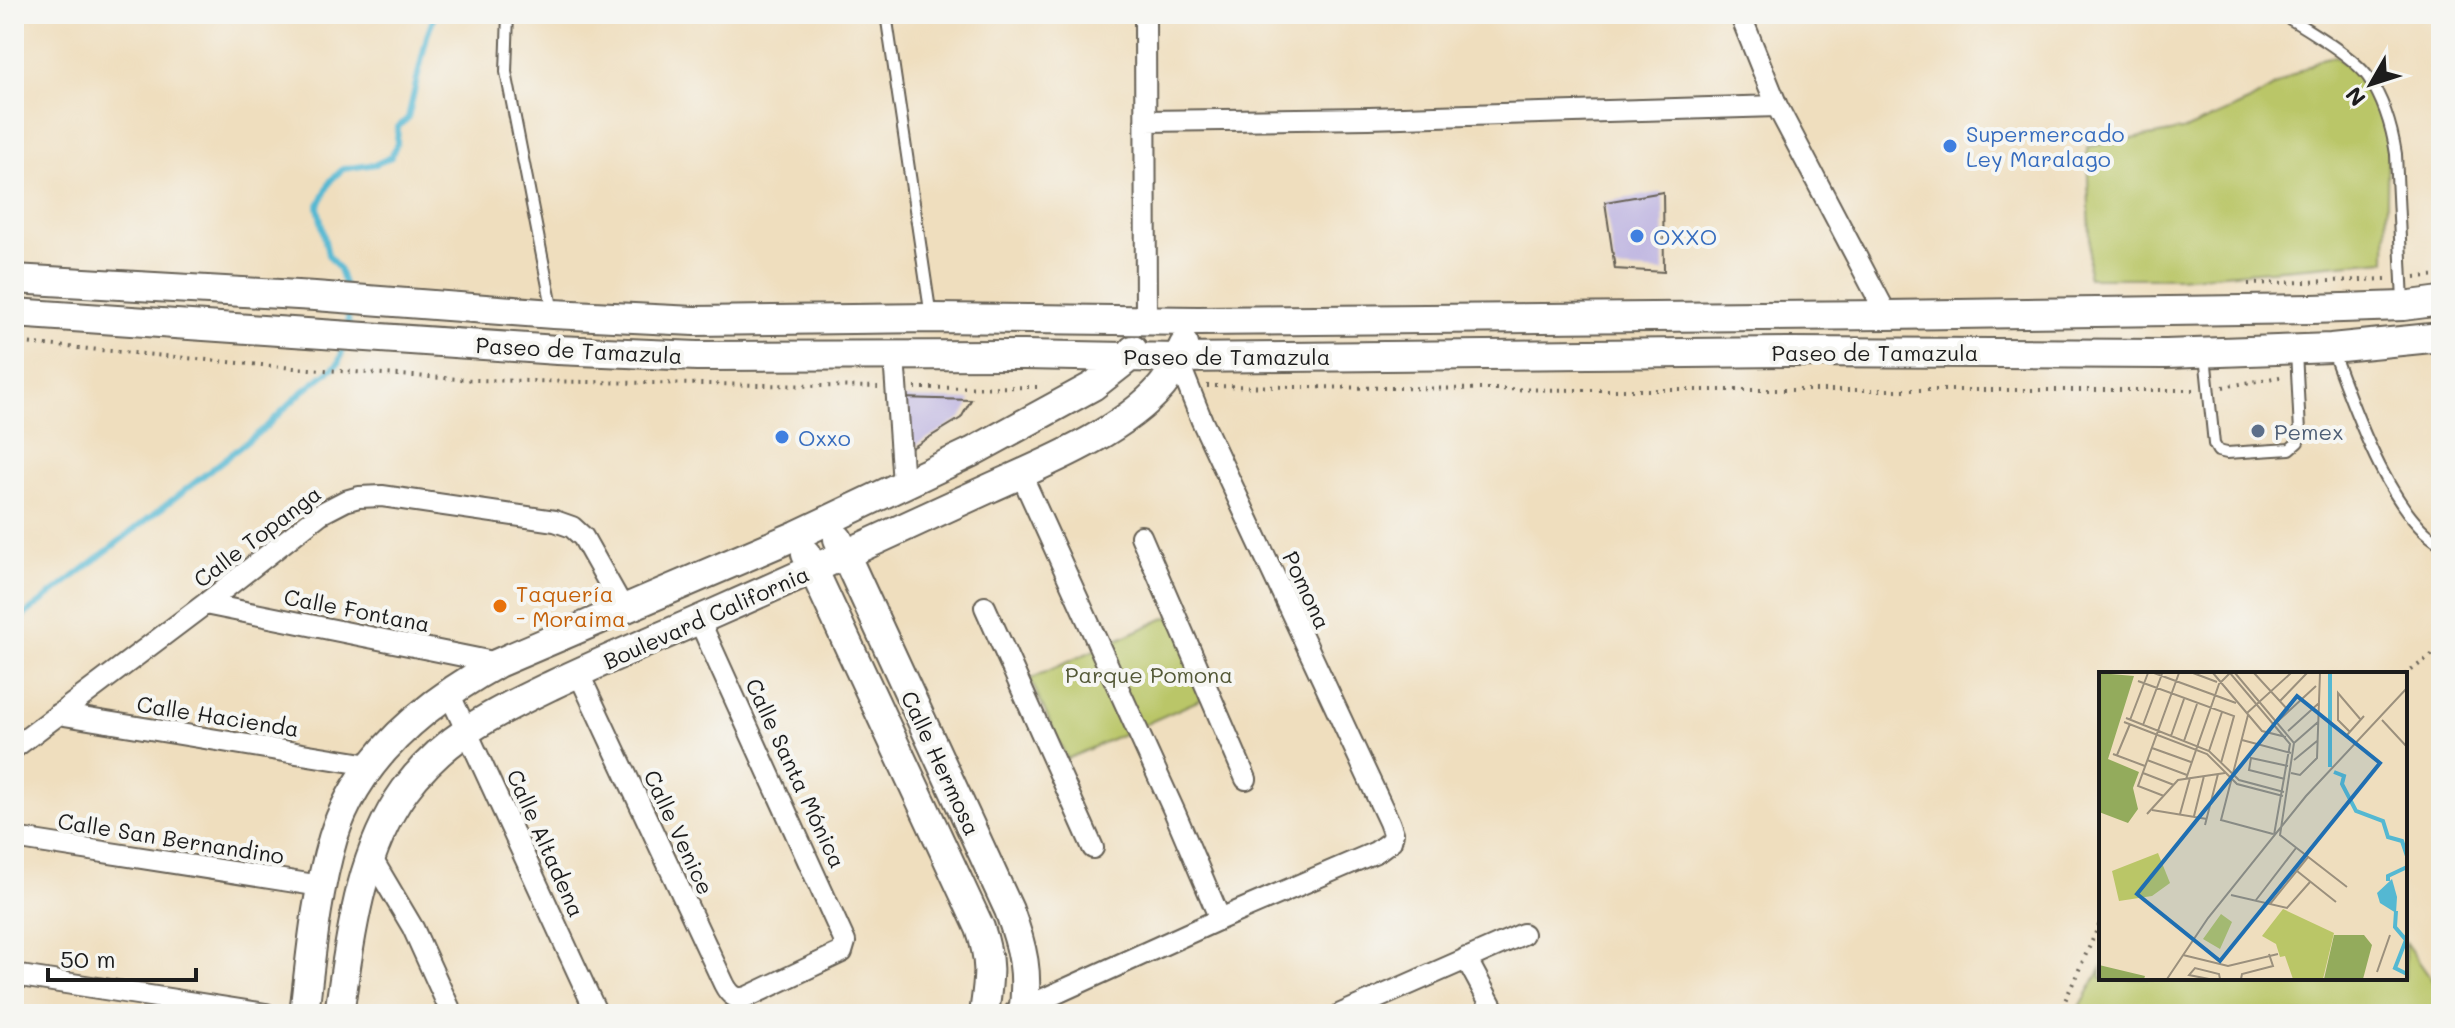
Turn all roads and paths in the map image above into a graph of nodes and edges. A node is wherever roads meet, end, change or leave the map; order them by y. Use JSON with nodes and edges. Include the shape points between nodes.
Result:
{"nodes":[{"id":1,"x":508,"y":14,"type":"edge"},
{"id":2,"x":886,"y":14,"type":"edge"},
{"id":3,"x":1145,"y":14,"type":"edge"},
{"id":4,"x":1740,"y":14,"type":"edge"},
{"id":5,"x":2282,"y":14,"type":"edge"},
{"id":6,"x":1777,"y":106,"type":"junction"},
{"id":7,"x":1145,"y":121,"type":"junction"},
{"id":8,"x":2441,"y":275,"type":"edge"},
{"id":9,"x":14,"y":279,"type":"edge"},
{"id":10,"x":2246,"y":284,"type":"dead end"},
{"id":11,"x":2402,"y":292,"type":"junction"},
{"id":12,"x":2441,"y":301,"type":"edge"},
{"id":13,"x":2312,"y":309,"type":"junction"},
{"id":14,"x":14,"y":313,"type":"edge"},
{"id":15,"x":553,"y":314,"type":"junction"},
{"id":16,"x":1887,"y":315,"type":"junction"},
{"id":17,"x":1784,"y":316,"type":"junction"},
{"id":18,"x":931,"y":318,"type":"junction"},
{"id":19,"x":1146,"y":320,"type":"junction"},
{"id":20,"x":1198,"y":321,"type":"junction"},
{"id":21,"x":2441,"y":337,"type":"edge"},
{"id":22,"x":2331,"y":348,"type":"junction"},
{"id":23,"x":2296,"y":350,"type":"junction"},
{"id":24,"x":1786,"y":352,"type":"junction"},
{"id":25,"x":2205,"y":353,"type":"junction"},
{"id":26,"x":894,"y":356,"type":"junction"},
{"id":27,"x":1130,"y":357,"type":"junction"},
{"id":28,"x":1177,"y":358,"type":"junction"},
{"id":29,"x":1021,"y":474,"type":"junction"},
{"id":30,"x":903,"y":484,"type":"junction"},
{"id":31,"x":828,"y":520,"type":"junction"},
{"id":32,"x":797,"y":535,"type":"junction"},
{"id":33,"x":1141,"y":536,"type":"dead end"},
{"id":34,"x":2441,"y":544,"type":"edge"},
{"id":35,"x":845,"y":554,"type":"junction"},
{"id":36,"x":814,"y":569,"type":"junction"},
{"id":37,"x":205,"y":604,"type":"junction"},
{"id":38,"x":985,"y":607,"type":"dead end"},
{"id":39,"x":623,"y":608,"type":"junction"},
{"id":40,"x":699,"y":620,"type":"junction"},
{"id":41,"x":2441,"y":648,"type":"edge"},
{"id":42,"x":498,"y":663,"type":"junction"},
{"id":43,"x":578,"y":672,"type":"junction"},
{"id":44,"x":2407,"y":674,"type":"edge"},
{"id":45,"x":449,"y":693,"type":"junction"},
{"id":46,"x":58,"y":714,"type":"junction"},
{"id":47,"x":468,"y":728,"type":"junction"},
{"id":48,"x":14,"y":748,"type":"edge"},
{"id":49,"x":370,"y":765,"type":"junction"},
{"id":50,"x":1246,"y":779,"type":"dead end"},
{"id":51,"x":14,"y":838,"type":"edge"},
{"id":52,"x":1093,"y":848,"type":"dead end"},
{"id":53,"x":371,"y":857,"type":"junction"},
{"id":54,"x":321,"y":886,"type":"junction"},
{"id":55,"x":1220,"y":919,"type":"junction"},
{"id":56,"x":2099,"y":925,"type":"edge"},
{"id":57,"x":1523,"y":934,"type":"dead end"},
{"id":58,"x":1466,"y":958,"type":"junction"},
{"id":59,"x":14,"y":975,"type":"edge"},
{"id":60,"x":747,"y":997,"type":"joint"},
{"id":61,"x":161,"y":1007,"type":"edge"},
{"id":62,"x":1019,"y":1012,"type":"edge"},
{"id":63,"x":266,"y":1014,"type":"edge"},
{"id":64,"x":304,"y":1014,"type":"edge"},
{"id":65,"x":339,"y":1014,"type":"edge"},
{"id":66,"x":452,"y":1014,"type":"edge"},
{"id":67,"x":597,"y":1014,"type":"edge"},
{"id":68,"x":984,"y":1014,"type":"edge"},
{"id":69,"x":1341,"y":1014,"type":"edge"},
{"id":70,"x":1496,"y":1014,"type":"edge"},
{"id":71,"x":2059,"y":1014,"type":"edge"}],
"edges":[{"from":1,"to":15,"type":"lane","via":[[506,72]]},
{"from":2,"to":18,"type":"lane"},
{"from":3,"to":7,"type":"street"},
{"from":4,"to":6,"type":"street"},
{"from":5,"to":11,"type":"lane","via":[[2347,56],[2368,78],[2380,102],[2396,154]]},
{"from":6,"to":7,"type":"street"},
{"from":6,"to":16,"type":"street"},
{"from":7,"to":19,"type":"street"},
{"from":8,"to":11,"type":"path"},
{"from":9,"to":15,"type":"main road","name":"Paseo de Tamazula"},
{"from":10,"to":11,"type":"path"},
{"from":11,"to":12,"type":"main road","name":"Paseo de Tamazula"},
{"from":11,"to":13,"type":"main road","name":"Paseo de Tamazula"},
{"from":13,"to":16,"type":"main road","name":"Paseo de Tamazula"},
{"from":13,"to":25,"type":"main road","via":[[2228,334]]},
{"from":14,"to":26,"type":"main road","name":"Paseo de Tamazula","via":[[557,350]]},
{"from":15,"to":18,"type":"main road","name":"Paseo de Tamazula","via":[[694,321]]},
{"from":16,"to":17,"type":"main road","name":"Paseo de Tamazula"},
{"from":17,"to":20,"type":"main road","name":"Paseo de Tamazula"},
{"from":17,"to":24,"type":"main road"},
{"from":18,"to":19,"type":"main road","name":"Paseo de Tamazula"},
{"from":19,"to":20,"type":"main road","name":"Paseo de Tamazula"},
{"from":19,"to":27,"type":"main road","name":"Boulevard California"},
{"from":20,"to":28,"type":"main road","name":"Boulevard California"},
{"from":21,"to":22,"type":"main road","name":"Paseo de Tamazula"},
{"from":22,"to":23,"type":"main road","name":"Paseo de Tamazula"},
{"from":22,"to":34,"type":"lane","via":[[2400,503]]},
{"from":23,"to":25,"type":"main road","name":"Paseo de Tamazula"},
{"from":23,"to":25,"type":"lane","via":[[2298,442],[2290,449],[2227,453],[2214,444]]},
{"from":24,"to":25,"type":"main road","name":"Paseo de Tamazula"},
{"from":24,"to":28,"type":"main road","name":"Paseo de Tamazula"},
{"from":26,"to":27,"type":"main road","name":"Paseo de Tamazula"},
{"from":26,"to":30,"type":"street"},
{"from":27,"to":28,"type":"main road","name":"Paseo de Tamazula"},
{"from":27,"to":30,"type":"main road","name":"Boulevard California","via":[[1093,386]]},
{"from":28,"to":29,"type":"main road","name":"Boulevard California","via":[[1162,387],[1128,416]]},
{"from":28,"to":55,"type":"street","name":"Pomona","via":[[1393,833],[1376,852]]},
{"from":29,"to":35,"type":"main road","name":"Boulevard California"},
{"from":29,"to":55,"type":"street"},
{"from":30,"to":31,"type":"main road","name":"Boulevard California"},
{"from":31,"to":32,"type":"main road","name":"Boulevard California"},
{"from":31,"to":35,"type":"main road","name":"Calle Hermosa"},
{"from":32,"to":36,"type":"main road","name":"Calle Hermosa"},
{"from":32,"to":39,"type":"main road","name":"Boulevard California"},
{"from":33,"to":50,"type":"street"},
{"from":35,"to":36,"type":"main road","name":"Boulevard California"},
{"from":35,"to":62,"type":"main road","name":"Calle Hermosa","via":[[1009,910],[1027,978]]},
{"from":36,"to":40,"type":"main road","name":"Boulevard California"},
{"from":36,"to":68,"type":"main road","name":"Calle Hermosa","via":[[980,928],[988,953]]},
{"from":37,"to":39,"type":"street","name":"Calle Topanga","via":[[320,514],[345,501],[382,496],[572,527]]},
{"from":37,"to":42,"type":"street","name":"Calle Fontana"},
{"from":37,"to":46,"type":"street","name":"Calle Topanga"},
{"from":38,"to":52,"type":"street"},
{"from":39,"to":42,"type":"main road","name":"Boulevard California"},
{"from":40,"to":43,"type":"main road","name":"Boulevard California"},
{"from":40,"to":60,"type":"street","name":"Calle Santa Mónica","via":[[844,936],[845,947],[838,954]]},
{"from":41,"to":44,"type":"path"},
{"from":42,"to":45,"type":"main road","name":"Boulevard California"},
{"from":43,"to":47,"type":"main road","name":"Boulevard California"},
{"from":43,"to":60,"type":"street","name":"Calle Venice","via":[[724,984],[735,997]]},
{"from":45,"to":47,"type":"street","name":"Calle Altadena"},
{"from":45,"to":49,"type":"main road","name":"Boulevard California","via":[[421,713]]},
{"from":46,"to":48,"type":"street","name":"Calle Topanga"},
{"from":46,"to":49,"type":"street","name":"Calle Hacienda"},
{"from":47,"to":53,"type":"main road","name":"Boulevard California","via":[[442,747],[402,793]]},
{"from":47,"to":67,"type":"street","name":"Calle Altadena"},
{"from":49,"to":54,"type":"main road","name":"Boulevard California","via":[[343,811]]},
{"from":51,"to":54,"type":"street","name":"Calle San Bernandino"},
{"from":53,"to":65,"type":"main road","name":"Boulevard California","via":[[352,930]]},
{"from":53,"to":66,"type":"street","via":[[413,928]]},
{"from":54,"to":64,"type":"main road","name":"Boulevard California"},
{"from":55,"to":62,"type":"street"},
{"from":56,"to":71,"type":"path"},
{"from":57,"to":58,"type":"street"},
{"from":58,"to":69,"type":"street"},
{"from":58,"to":70,"type":"street"},
{"from":59,"to":61,"type":"street"},
{"from":61,"to":63,"type":"street"}]}
